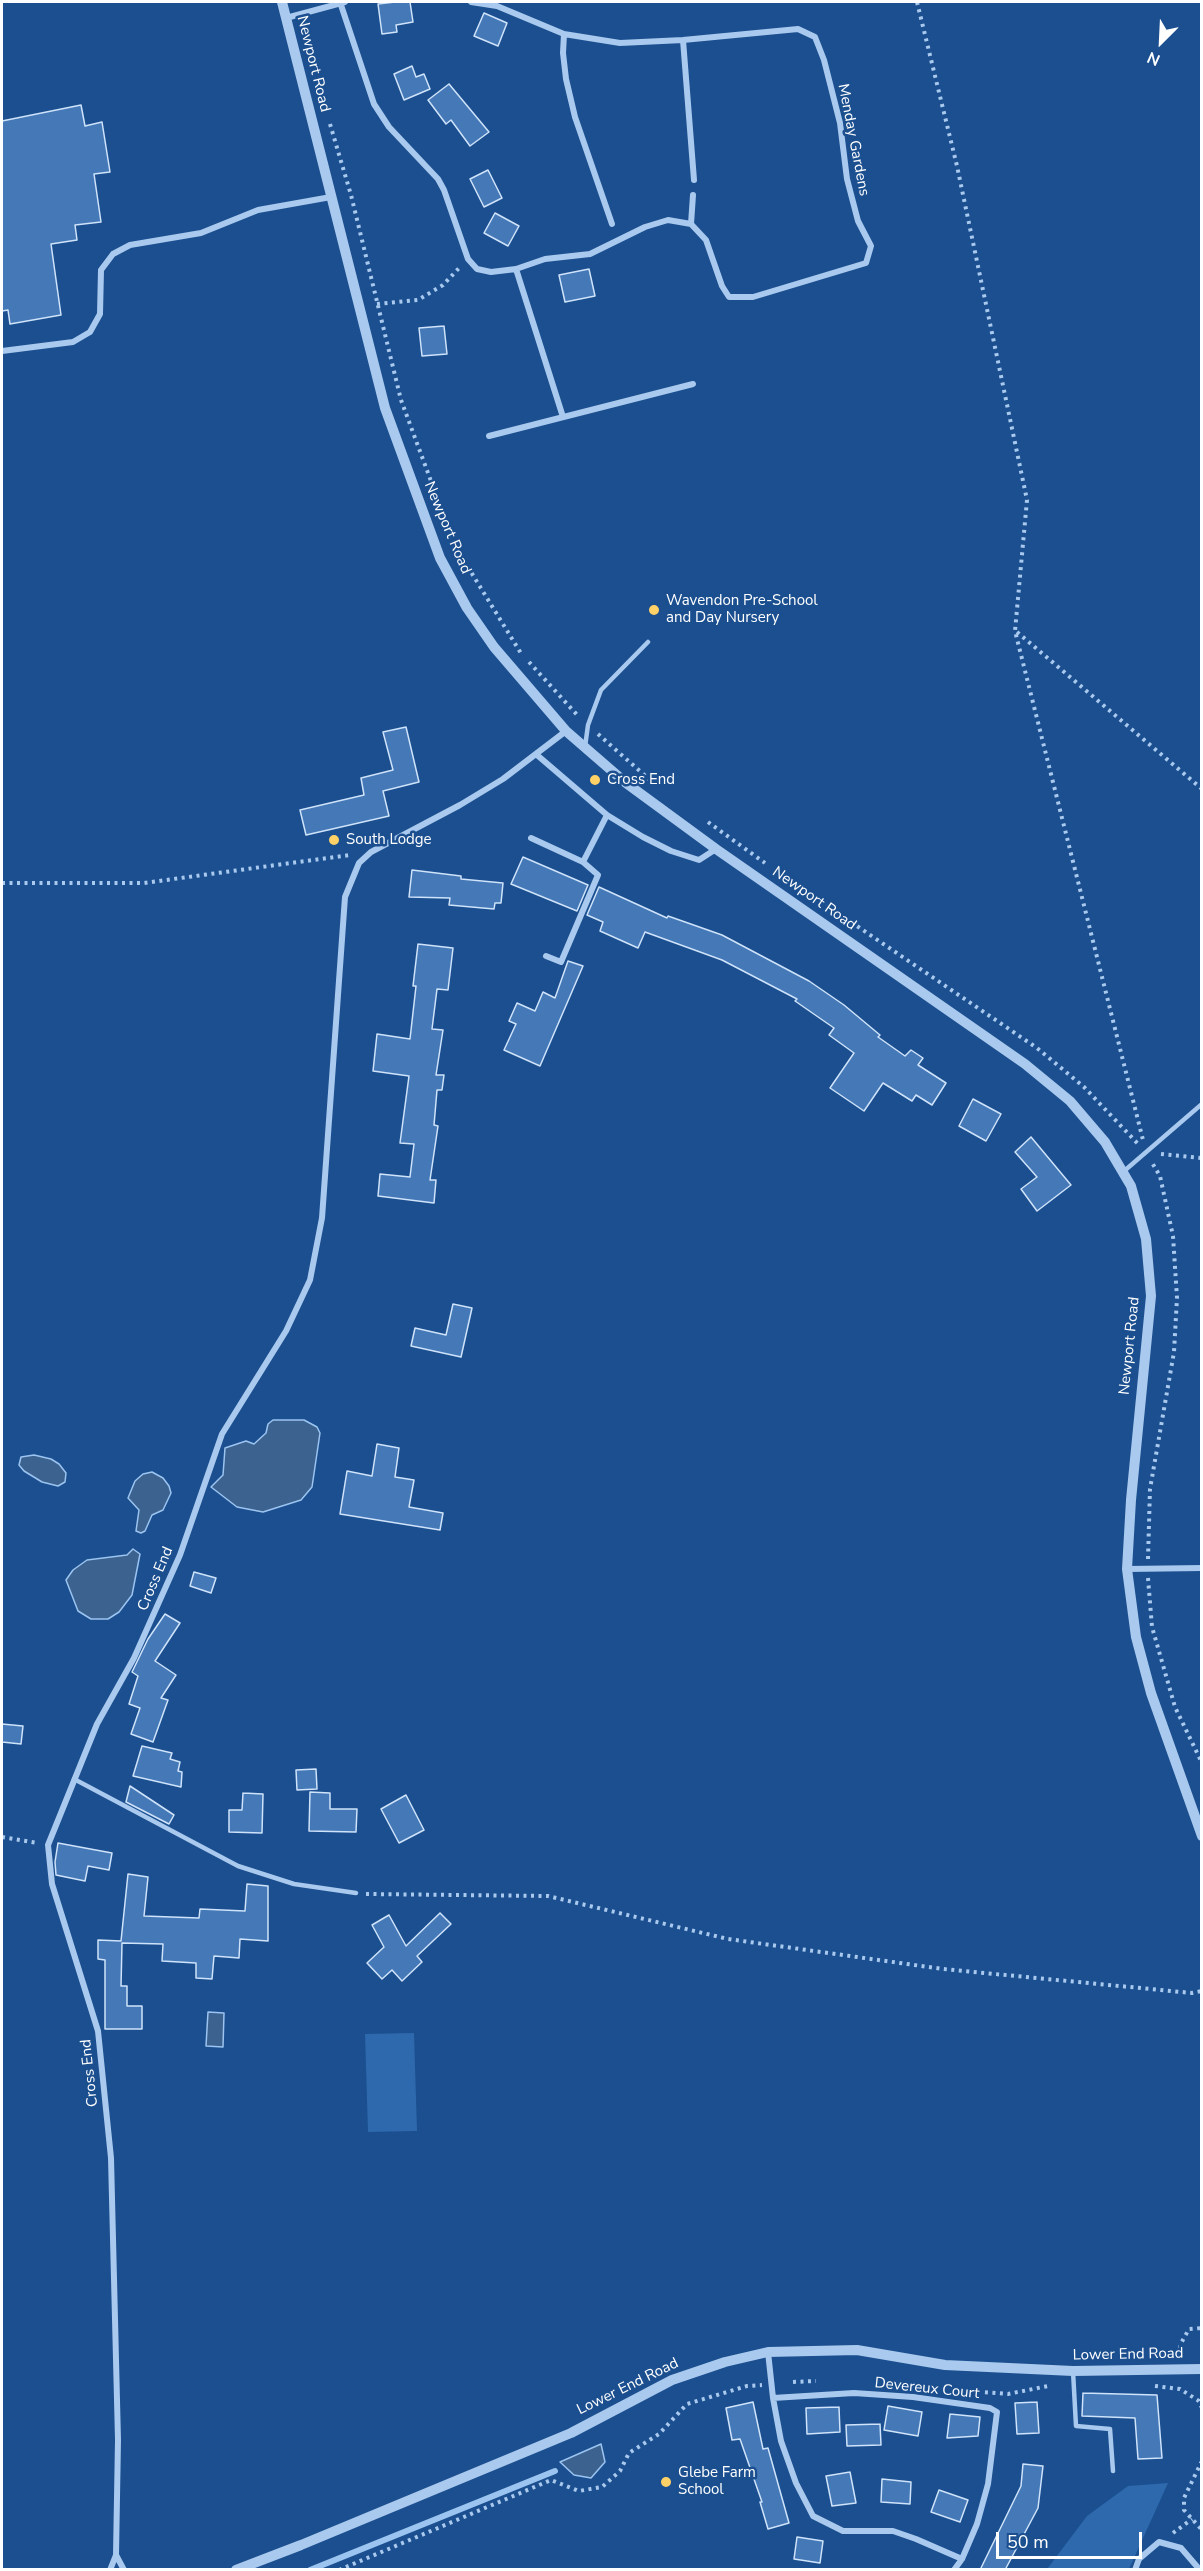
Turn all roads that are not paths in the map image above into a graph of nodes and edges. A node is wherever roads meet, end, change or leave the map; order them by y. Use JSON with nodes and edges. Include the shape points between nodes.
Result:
{"nodes":[{"id":1,"x":282,"y":2,"type":"edge"},
{"id":2,"x":342,"y":2,"type":"edge"},
{"id":3,"x":471,"y":2,"type":"edge"},
{"id":4,"x":286,"y":18,"type":"junction"},
{"id":5,"x":564,"y":34,"type":"junction"},
{"id":6,"x":683,"y":40,"type":"junction"},
{"id":7,"x":694,"y":180,"type":"dead end"},
{"id":8,"x":693,"y":195,"type":"dead end"},
{"id":9,"x":332,"y":197,"type":"junction"},
{"id":10,"x":612,"y":224,"type":"dead end"},
{"id":11,"x":691,"y":224,"type":"junction"},
{"id":12,"x":516,"y":269,"type":"junction"},
{"id":13,"x":2,"y":351,"type":"edge"},
{"id":14,"x":693,"y":384,"type":"dead end"},
{"id":15,"x":563,"y":417,"type":"junction"},
{"id":16,"x":489,"y":436,"type":"dead end"},
{"id":17,"x":648,"y":642,"type":"dead end"},
{"id":18,"x":566,"y":730,"type":"junction"},
{"id":19,"x":585,"y":747,"type":"junction"},
{"id":20,"x":537,"y":755,"type":"junction"},
{"id":21,"x":607,"y":814,"type":"junction"},
{"id":22,"x":531,"y":838,"type":"dead end"},
{"id":23,"x":716,"y":849,"type":"junction"},
{"id":24,"x":583,"y":862,"type":"junction"},
{"id":25,"x":546,"y":956,"type":"dead end"},
{"id":26,"x":1202,"y":1104,"type":"edge"},
{"id":27,"x":1123,"y":1172,"type":"junction"},
{"id":28,"x":1202,"y":1568,"type":"edge"},
{"id":29,"x":1127,"y":1569,"type":"junction"},
{"id":30,"x":74,"y":1779,"type":"junction"},
{"id":31,"x":1202,"y":1836,"type":"edge"},
{"id":32,"x":356,"y":1893,"type":"road end"},
{"id":33,"x":768,"y":2352,"type":"junction"},
{"id":34,"x":1202,"y":2369,"type":"edge"},
{"id":35,"x":1073,"y":2371,"type":"junction"},
{"id":36,"x":773,"y":2398,"type":"junction"},
{"id":37,"x":1113,"y":2471,"type":"dead end"},
{"id":38,"x":116,"y":2555,"type":"junction"},
{"id":39,"x":962,"y":2559,"type":"junction"},
{"id":40,"x":110,"y":2570,"type":"edge"},
{"id":41,"x":124,"y":2570,"type":"edge"},
{"id":42,"x":236,"y":2570,"type":"edge"},
{"id":43,"x":954,"y":2570,"type":"edge"},
{"id":44,"x":1135,"y":2570,"type":"edge"},
{"id":45,"x":1200,"y":2570,"type":"edge"}],
"edges":[{"from":1,"to":4,"type":"street","name":"Newport Road"},
{"from":2,"to":4,"type":"street"},
{"from":2,"to":12,"type":"street","via":[[374,104],[389,127],[438,179],[468,259],[486,272]]},
{"from":3,"to":5,"type":"street","name":"Menday Gardens","via":[[497,6]]},
{"from":4,"to":9,"type":"street","name":"Newport Road"},
{"from":5,"to":6,"type":"street","name":"Menday Gardens","via":[[620,43]]},
{"from":5,"to":10,"type":"street","via":[[566,79],[575,117]]},
{"from":6,"to":7,"type":"street"},
{"from":6,"to":11,"type":"street","name":"Menday Gardens","via":[[798,29],[815,37],[840,123],[852,200],[871,246],[866,263],[753,297],[729,297],[706,240]]},
{"from":8,"to":11,"type":"street"},
{"from":9,"to":13,"type":"street","via":[[258,210],[201,233],[130,245],[113,254],[101,270],[100,314],[90,332],[73,342]]},
{"from":9,"to":18,"type":"street","name":"Newport Road","via":[[385,408],[440,558],[494,647]]},
{"from":11,"to":12,"type":"street","via":[[668,219],[590,254],[546,259]]},
{"from":12,"to":15,"type":"street"},
{"from":14,"to":15,"type":"street"},
{"from":15,"to":16,"type":"street"},
{"from":17,"to":19,"type":"lane","via":[[601,690],[588,725]]},
{"from":18,"to":19,"type":"street","name":"Newport Road"},
{"from":18,"to":20,"type":"street","name":"Cross End"},
{"from":19,"to":23,"type":"street","name":"Newport Road","via":[[626,783]]},
{"from":20,"to":21,"type":"street"},
{"from":20,"to":30,"type":"street","name":"Cross End","via":[[460,805],[371,852],[359,863],[345,897],[322,1218],[310,1280],[286,1331],[222,1434],[180,1554]]},
{"from":21,"to":23,"type":"street","via":[[642,837],[699,860]]},
{"from":21,"to":24,"type":"street"},
{"from":22,"to":24,"type":"street"},
{"from":23,"to":27,"type":"street","name":"Newport Road","via":[[1025,1064],[1070,1101],[1105,1142]]},
{"from":24,"to":25,"type":"street","via":[[598,875],[561,962]]},
{"from":26,"to":27,"type":"lane"},
{"from":27,"to":29,"type":"street","name":"Newport Road","via":[[1131,1186],[1146,1239],[1150,1296]]},
{"from":28,"to":29,"type":"street"},
{"from":29,"to":31,"type":"street","name":"Newport Road","via":[[1136,1637],[1151,1693]]},
{"from":30,"to":32,"type":"lane","via":[[238,1866],[294,1884]]},
{"from":30,"to":38,"type":"street","name":"Cross End","via":[[48,1845],[52,1884],[98,2031],[111,2158],[118,2440]]},
{"from":33,"to":35,"type":"street","name":"Lower End Road","via":[[857,2350],[945,2365]]},
{"from":33,"to":36,"type":"street"},
{"from":33,"to":42,"type":"street","name":"Lower End Road","via":[[672,2380],[571,2433]]},
{"from":34,"to":35,"type":"street","name":"Lower End Road"},
{"from":35,"to":37,"type":"lane","via":[[1076,2426],[1110,2430]]},
{"from":36,"to":39,"type":"street","via":[[781,2441],[813,2516],[843,2531],[894,2531]]},
{"from":36,"to":39,"type":"street","name":"Devereux Court","via":[[854,2393],[913,2397],[997,2412],[988,2484]]},
{"from":38,"to":40,"type":"street","name":"Cross End"},
{"from":38,"to":41,"type":"street","name":"Cross End"},
{"from":39,"to":43,"type":"street"},
{"from":44,"to":45,"type":"street","via":[[1139,2559],[1159,2542],[1181,2548]]}]}
